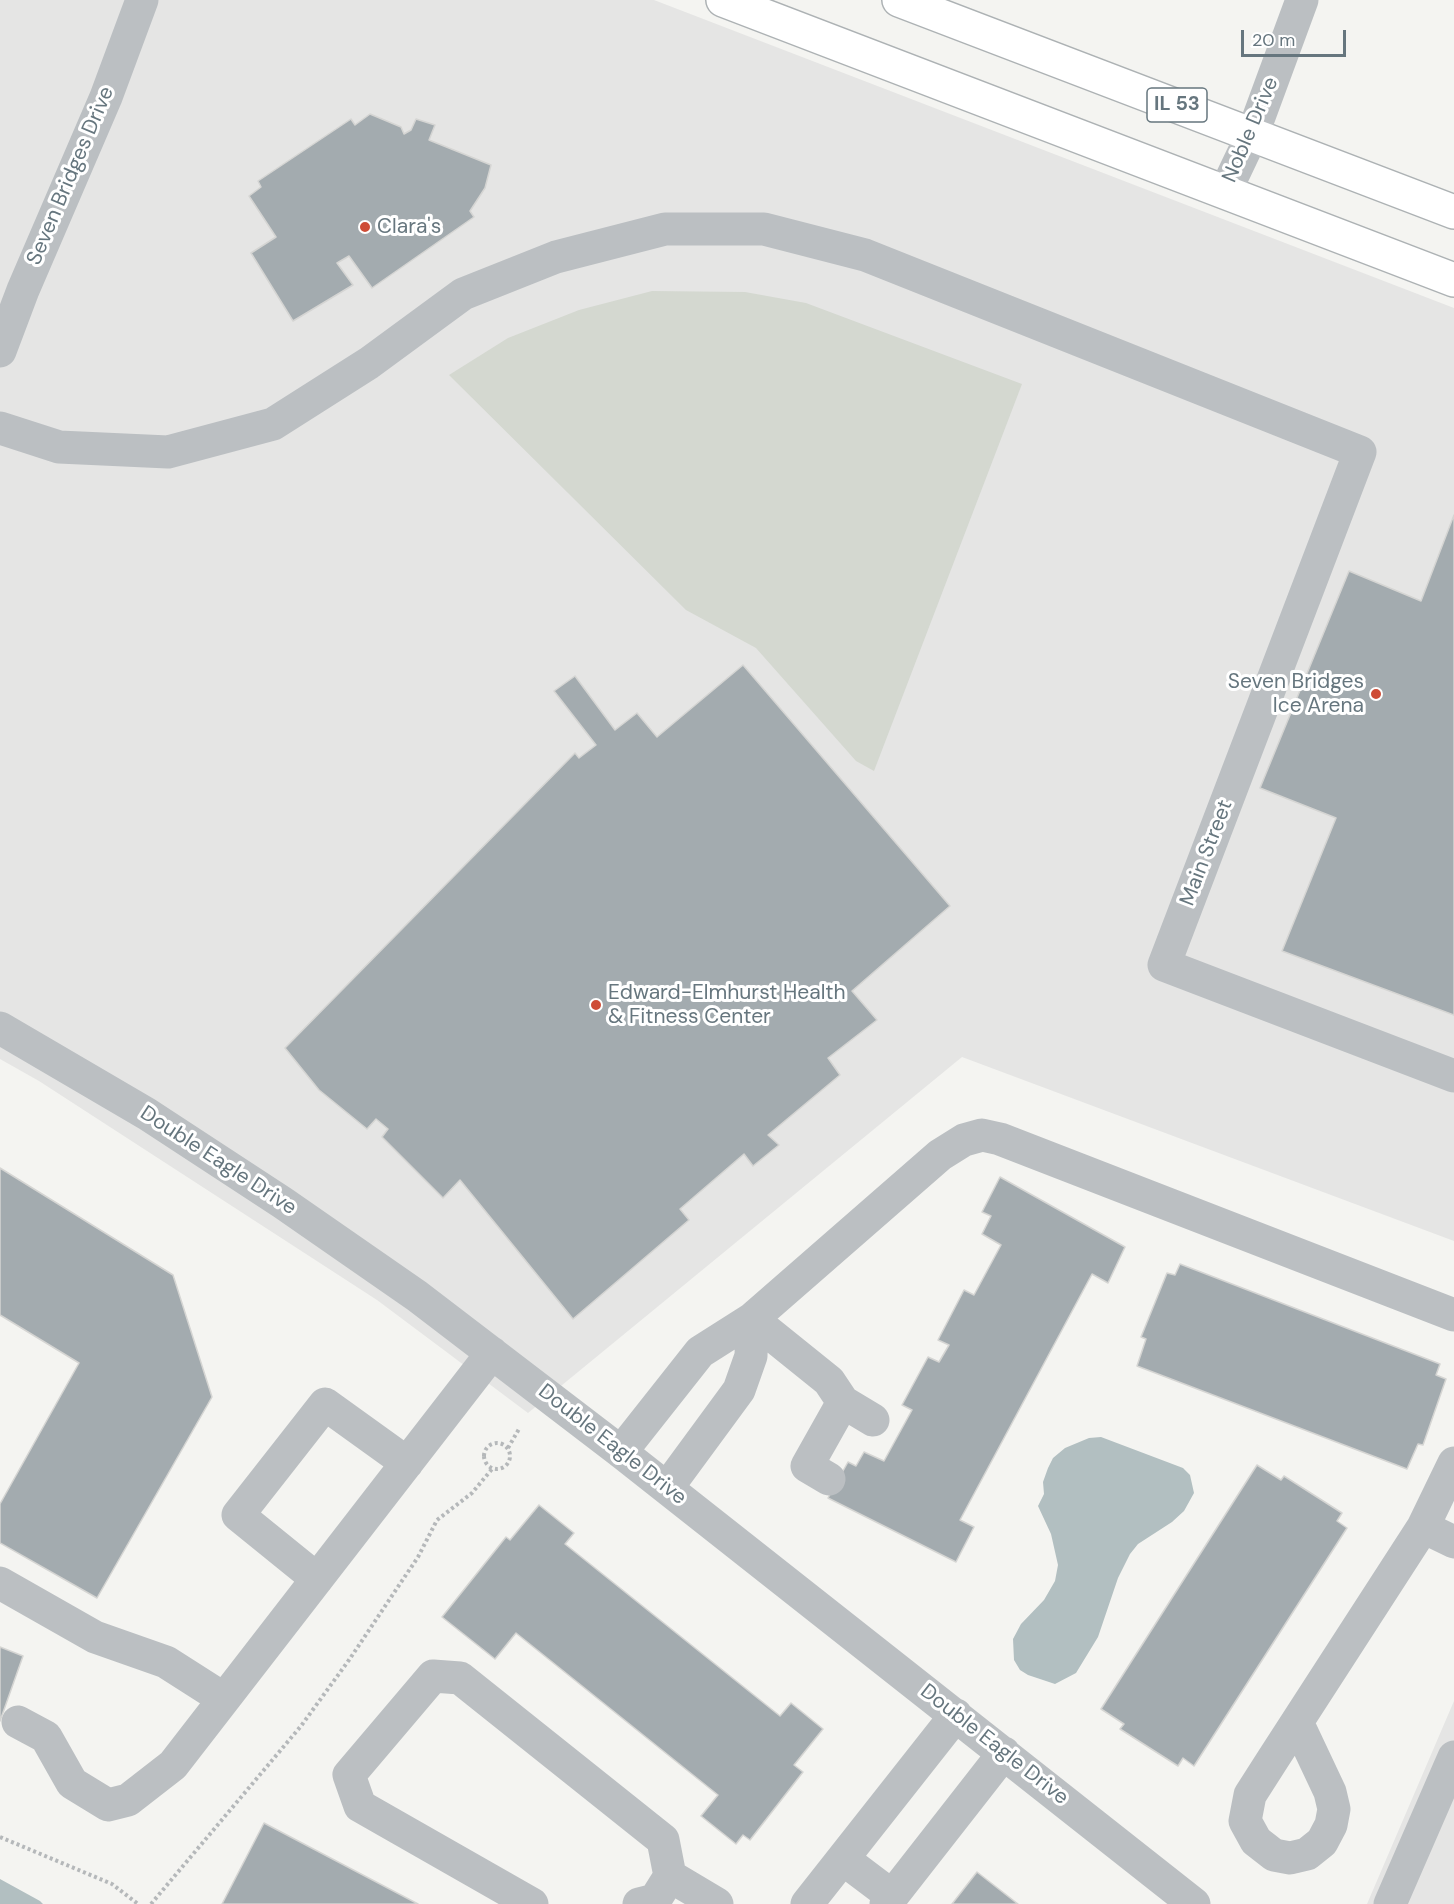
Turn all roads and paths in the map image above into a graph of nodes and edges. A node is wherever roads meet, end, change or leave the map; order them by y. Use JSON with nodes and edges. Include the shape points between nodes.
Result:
{"nodes":[{"id":1,"x":142,"y":0,"type":"edge"},
{"id":2,"x":723,"y":0,"type":"edge"},
{"id":3,"x":899,"y":0,"type":"edge"},
{"id":4,"x":1302,"y":0,"type":"edge"},
{"id":5,"x":1253,"y":133,"type":"junction"},
{"id":6,"x":1225,"y":192,"type":"junction"},
{"id":7,"x":1454,"y":212,"type":"edge"},
{"id":8,"x":1454,"y":280,"type":"edge"},
{"id":9,"x":0,"y":351,"type":"edge"},
{"id":10,"x":0,"y":428,"type":"edge"},
{"id":11,"x":0,"y":1028,"type":"edge"},
{"id":12,"x":1454,"y":1076,"type":"edge"},
{"id":13,"x":1454,"y":1315,"type":"edge"},
{"id":14,"x":752,"y":1319,"type":"junction"},
{"id":15,"x":492,"y":1353,"type":"junction"},
{"id":16,"x":843,"y":1402,"type":"junction"},
{"id":17,"x":873,"y":1420,"type":"dead end"},
{"id":18,"x":519,"y":1429,"type":"dead end"},
{"id":19,"x":508,"y":1448,"type":"junction"},
{"id":20,"x":621,"y":1452,"type":"junction"},
{"id":21,"x":1454,"y":1463,"type":"edge"},
{"id":22,"x":407,"y":1464,"type":"junction"},
{"id":23,"x":492,"y":1468,"type":"junction"},
{"id":24,"x":828,"y":1479,"type":"dead end"},
{"id":25,"x":667,"y":1488,"type":"junction"},
{"id":26,"x":1423,"y":1527,"type":"junction"},
{"id":27,"x":1454,"y":1542,"type":"edge"},
{"id":28,"x":316,"y":1579,"type":"junction"},
{"id":29,"x":0,"y":1583,"type":"edge"},
{"id":30,"x":224,"y":1699,"type":"junction"},
{"id":31,"x":956,"y":1715,"type":"junction"},
{"id":32,"x":18,"y":1722,"type":"dead end"},
{"id":33,"x":1297,"y":1722,"type":"dead end"},
{"id":34,"x":1004,"y":1753,"type":"junction"},
{"id":35,"x":1454,"y":1757,"type":"edge"},
{"id":36,"x":0,"y":1837,"type":"edge"},
{"id":37,"x":843,"y":1859,"type":"junction"},
{"id":38,"x":670,"y":1876,"type":"junction"},
{"id":39,"x":889,"y":1900,"type":"edge"},
{"id":40,"x":138,"y":1904,"type":"edge"},
{"id":41,"x":151,"y":1904,"type":"edge"},
{"id":42,"x":532,"y":1904,"type":"edge"},
{"id":43,"x":639,"y":1904,"type":"edge"},
{"id":44,"x":717,"y":1904,"type":"edge"},
{"id":45,"x":807,"y":1904,"type":"edge"},
{"id":46,"x":1194,"y":1904,"type":"edge"},
{"id":47,"x":1390,"y":1904,"type":"edge"}],
"edges":[{"from":1,"to":9,"type":"street","name":"Seven Bridges Drive","via":[[106,97]]},
{"from":2,"to":6,"type":"main road"},
{"from":3,"to":5,"type":"main road","number":"IL 53"},
{"from":4,"to":5,"type":"street","name":"Noble Drive"},
{"from":5,"to":6,"type":"street","name":"Noble Drive"},
{"from":5,"to":7,"type":"main road","number":"IL 53"},
{"from":6,"to":8,"type":"main road"},
{"from":10,"to":12,"type":"street","name":"Main Street","via":[[59,447],[168,452],[273,424],[369,363],[463,294],[556,257],[665,229],[764,229],[865,255],[1360,452],[1164,965]]},
{"from":11,"to":15,"type":"street","name":"Double Eagle Drive","via":[[147,1114],[283,1203]]},
{"from":13,"to":14,"type":"street","via":[[982,1135],[964,1140],[940,1155]]},
{"from":14,"to":16,"type":"street","via":[[829,1381]]},
{"from":14,"to":20,"type":"street","via":[[700,1352]]},
{"from":14,"to":25,"type":"street","via":[[751,1356],[739,1390]]},
{"from":15,"to":20,"type":"street","name":"Double Eagle Drive"},
{"from":15,"to":22,"type":"street"},
{"from":16,"to":17,"type":"street"},
{"from":16,"to":24,"type":"street","via":[[807,1466]]},
{"from":18,"to":19,"type":"path"},
{"from":19,"to":23,"type":"path","via":[[507,1464],[500,1469]]},
{"from":19,"to":23,"type":"path","via":[[496,1443],[485,1449],[485,1463]]},
{"from":20,"to":25,"type":"street","name":"Double Eagle Drive"},
{"from":21,"to":26,"type":"street"},
{"from":22,"to":28,"type":"street"},
{"from":22,"to":28,"type":"street","via":[[325,1404],[238,1515]]},
{"from":23,"to":41,"type":"path","via":[[472,1493],[437,1520],[418,1557],[301,1725]]},
{"from":25,"to":31,"type":"street","name":"Double Eagle Drive"},
{"from":26,"to":27,"type":"street"},
{"from":26,"to":33,"type":"street"},
{"from":28,"to":30,"type":"street"},
{"from":29,"to":30,"type":"street","via":[[95,1637],[166,1662]]},
{"from":30,"to":32,"type":"street","via":[[173,1765],[128,1800],[108,1805],[72,1783],[46,1737]]},
{"from":31,"to":34,"type":"street","name":"Double Eagle Drive"},
{"from":31,"to":37,"type":"street"},
{"from":34,"to":39,"type":"street"},
{"from":34,"to":46,"type":"street","name":"Double Eagle Drive"},
{"from":35,"to":47,"type":"street"},
{"from":36,"to":40,"type":"path","via":[[112,1884]]},
{"from":37,"to":39,"type":"street"},
{"from":37,"to":45,"type":"street"},
{"from":38,"to":42,"type":"street","via":[[663,1840],[460,1678],[433,1676],[350,1775],[360,1806]]},
{"from":38,"to":43,"type":"street","via":[[655,1900]]},
{"from":38,"to":44,"type":"street"}]}
